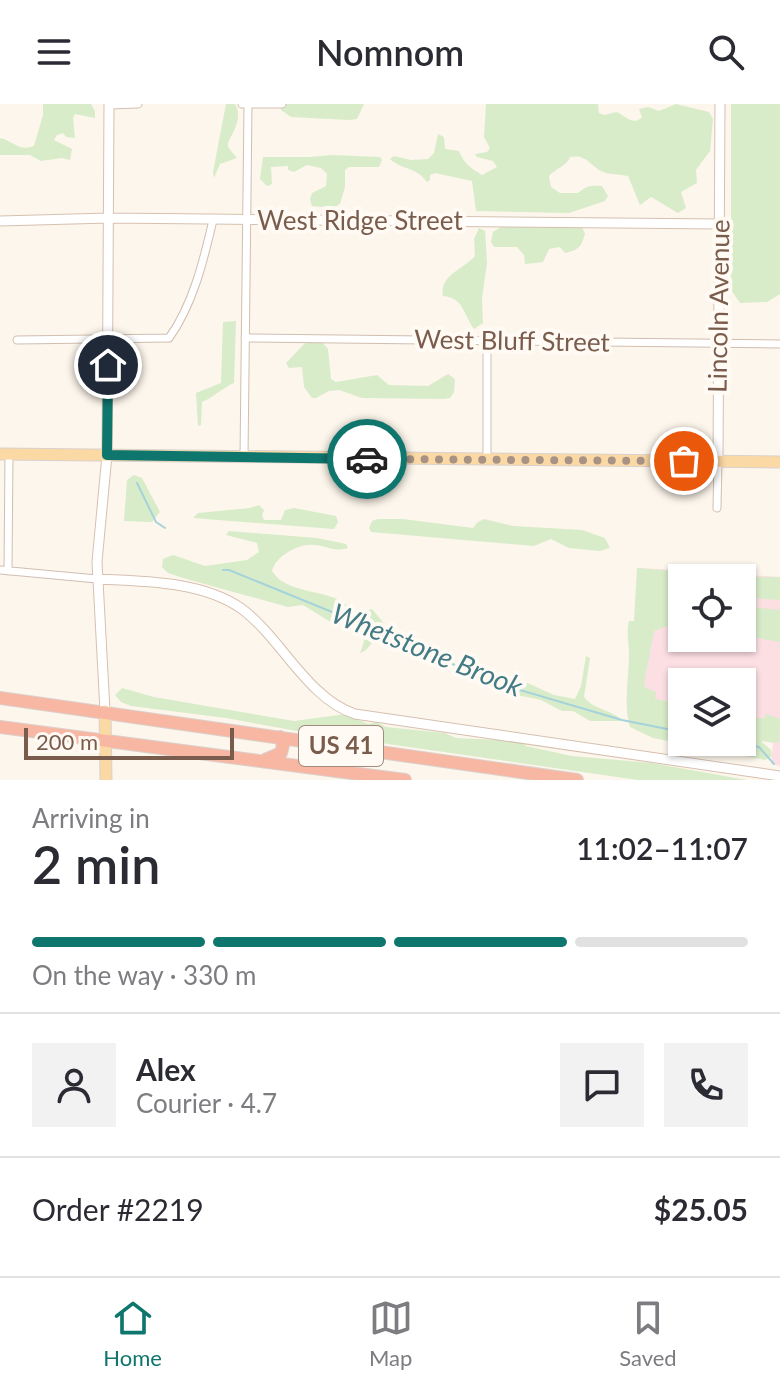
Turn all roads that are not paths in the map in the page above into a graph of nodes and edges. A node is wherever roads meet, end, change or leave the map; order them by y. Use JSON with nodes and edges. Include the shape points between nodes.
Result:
{"nodes":[{"id":1,"x":109,"y":104,"type":"edge"},
{"id":2,"x":138,"y":104,"type":"edge"},
{"id":3,"x":245,"y":104,"type":"edge"},
{"id":4,"x":282,"y":104,"type":"edge"},
{"id":5,"x":720,"y":104,"type":"edge"},
{"id":6,"x":109,"y":218,"type":"junction"},
{"id":7,"x":213,"y":220,"type":"junction"},
{"id":8,"x":246,"y":220,"type":"junction"},
{"id":9,"x":0,"y":221,"type":"edge"},
{"id":10,"x":720,"y":224,"type":"junction"},
{"id":11,"x":245,"y":338,"type":"junction"},
{"id":12,"x":17,"y":340,"type":"dead end"},
{"id":13,"x":109,"y":340,"type":"junction"},
{"id":14,"x":487,"y":342,"type":"junction"},
{"id":15,"x":719,"y":343,"type":"junction"},
{"id":16,"x":780,"y":344,"type":"edge"},
{"id":17,"x":5,"y":454,"type":"edge"},
{"id":18,"x":107,"y":455,"type":"junction"},
{"id":19,"x":244,"y":457,"type":"junction"},
{"id":20,"x":487,"y":460,"type":"junction"},
{"id":21,"x":718,"y":461,"type":"junction"},
{"id":22,"x":780,"y":462,"type":"edge"},
{"id":23,"x":717,"y":508,"type":"dead end"},
{"id":24,"x":4,"y":571,"type":"edge"},
{"id":25,"x":97,"y":579,"type":"junction"},
{"id":26,"x":0,"y":698,"type":"edge"},
{"id":27,"x":105,"y":711,"type":"junction"},
{"id":28,"x":0,"y":727,"type":"edge"},
{"id":29,"x":280,"y":737,"type":"junction"},
{"id":30,"x":105,"y":740,"type":"junction"},
{"id":31,"x":262,"y":761,"type":"junction"},
{"id":32,"x":780,"y":776,"type":"edge"},
{"id":33,"x":106,"y":780,"type":"edge"},
{"id":34,"x":405,"y":780,"type":"edge"},
{"id":35,"x":577,"y":780,"type":"edge"}],
"edges":[{"from":1,"to":2,"type":"street"},
{"from":1,"to":6,"type":"street"},
{"from":3,"to":4,"type":"street"},
{"from":3,"to":8,"type":"street"},
{"from":5,"to":10,"type":"street","name":"Lincoln Avenue"},
{"from":6,"to":7,"type":"street","name":"West Ridge Street"},
{"from":6,"to":9,"type":"street","name":"West Ridge Street"},
{"from":6,"to":13,"type":"street"},
{"from":7,"to":8,"type":"street","name":"West Ridge Street"},
{"from":7,"to":13,"type":"street","via":[[202,264],[169,338]]},
{"from":8,"to":10,"type":"street","name":"West Ridge Street"},
{"from":8,"to":11,"type":"street"},
{"from":10,"to":15,"type":"street","name":"Lincoln Avenue"},
{"from":11,"to":14,"type":"street","name":"West Bluff Street"},
{"from":11,"to":19,"type":"street"},
{"from":12,"to":13,"type":"street"},
{"from":13,"to":18,"type":"street"},
{"from":14,"to":15,"type":"street","name":"West Bluff Street"},
{"from":14,"to":20,"type":"street"},
{"from":15,"to":16,"type":"street","name":"West Bluff Street"},
{"from":15,"to":21,"type":"street","name":"Lincoln Avenue"},
{"from":17,"to":18,"type":"main road"},
{"from":17,"to":24,"type":"street"},
{"from":18,"to":19,"type":"main road"},
{"from":18,"to":25,"type":"street"},
{"from":19,"to":20,"type":"main road"},
{"from":20,"to":21,"type":"main road"},
{"from":21,"to":22,"type":"main road"},
{"from":21,"to":23,"type":"street","name":"Lincoln Avenue"},
{"from":24,"to":25,"type":"street"},
{"from":25,"to":27,"type":"street"},
{"from":25,"to":32,"type":"street","via":[[192,589],[234,604],[331,701],[355,714]]},
{"from":26,"to":27,"type":"highway","number":"US 41"},
{"from":27,"to":29,"type":"highway","number":"US 41"},
{"from":27,"to":30,"type":"main road"},
{"from":28,"to":30,"type":"highway","number":"US 41"},
{"from":29,"to":31,"type":"highway","via":[[281,753]]},
{"from":29,"to":35,"type":"highway","number":"US 41"},
{"from":30,"to":31,"type":"highway","number":"US 41"},
{"from":30,"to":33,"type":"main road"},
{"from":31,"to":34,"type":"highway","number":"US 41"}]}
